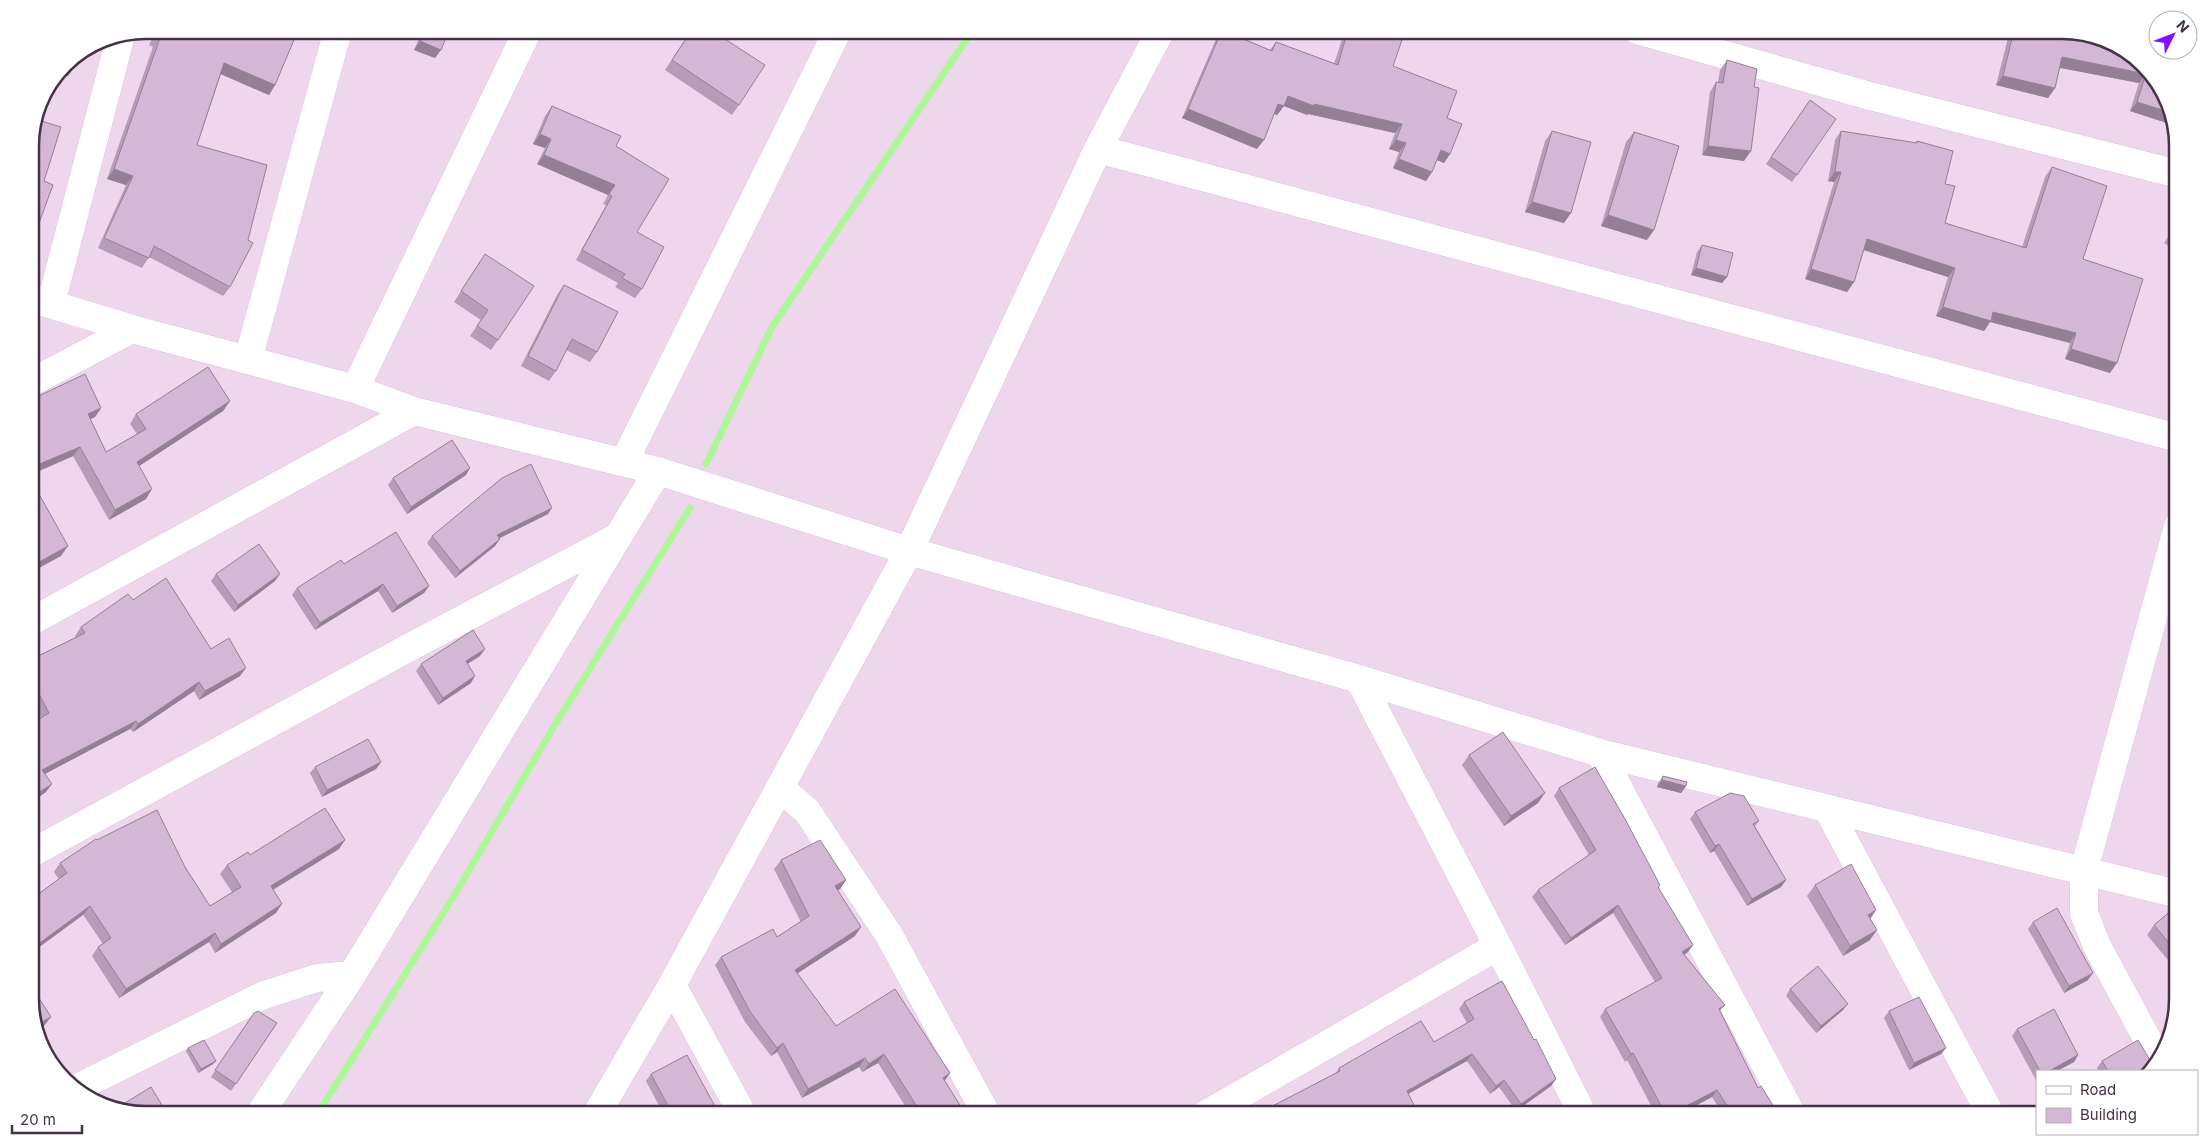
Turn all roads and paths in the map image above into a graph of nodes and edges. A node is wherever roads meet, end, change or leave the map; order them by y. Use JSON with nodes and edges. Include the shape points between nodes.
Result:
{"nodes":[{"id":1,"x":336,"y":39,"type":"edge"},
{"id":2,"x":524,"y":39,"type":"edge"},
{"id":3,"x":834,"y":39,"type":"edge"},
{"id":4,"x":1156,"y":39,"type":"edge"},
{"id":5,"x":1669,"y":39,"type":"edge"},
{"id":6,"x":119,"y":42,"type":"edge"},
{"id":7,"x":1098,"y":149,"type":"junction"},
{"id":8,"x":2169,"y":172,"type":"edge"},
{"id":9,"x":40,"y":301,"type":"edge"},
{"id":10,"x":132,"y":329,"type":"junction"},
{"id":11,"x":248,"y":360,"type":"junction"},
{"id":12,"x":39,"y":378,"type":"edge"},
{"id":13,"x":355,"y":389,"type":"junction"},
{"id":14,"x":414,"y":411,"type":"junction"},
{"id":15,"x":2169,"y":436,"type":"edge"},
{"id":16,"x":624,"y":462,"type":"junction"},
{"id":17,"x":658,"y":471,"type":"junction"},
{"id":18,"x":618,"y":537,"type":"junction"},
{"id":19,"x":909,"y":551,"type":"junction"},
{"id":20,"x":2169,"y":559,"type":"edge"},
{"id":21,"x":550,"y":573,"type":"junction"},
{"id":22,"x":589,"y":585,"type":"junction"},
{"id":23,"x":39,"y":617,"type":"edge"},
{"id":24,"x":1359,"y":679,"type":"junction"},
{"id":25,"x":1600,"y":753,"type":"junction"},
{"id":26,"x":780,"y":788,"type":"junction"},
{"id":27,"x":1828,"y":810,"type":"junction"},
{"id":28,"x":39,"y":849,"type":"edge"},
{"id":29,"x":2084,"y":870,"type":"junction"},
{"id":30,"x":2169,"y":892,"type":"edge"},
{"id":31,"x":1498,"y":946,"type":"junction"},
{"id":32,"x":352,"y":975,"type":"junction"},
{"id":33,"x":672,"y":985,"type":"junction"},
{"id":34,"x":2155,"y":1053,"type":"edge"},
{"id":35,"x":82,"y":1085,"type":"edge"},
{"id":36,"x":265,"y":1106,"type":"edge"},
{"id":37,"x":601,"y":1106,"type":"edge"},
{"id":38,"x":738,"y":1106,"type":"edge"},
{"id":39,"x":982,"y":1106,"type":"edge"},
{"id":40,"x":1221,"y":1106,"type":"edge"},
{"id":41,"x":1578,"y":1106,"type":"edge"},
{"id":42,"x":1787,"y":1106,"type":"edge"},
{"id":43,"x":1986,"y":1106,"type":"edge"}],
"edges":[{"from":1,"to":11,"type":"street"},
{"from":2,"to":13,"type":"street"},
{"from":3,"to":16,"type":"street"},
{"from":4,"to":7,"type":"street"},
{"from":5,"to":8,"type":"street","via":[[1870,96]]},
{"from":6,"to":9,"type":"street"},
{"from":7,"to":15,"type":"street"},
{"from":7,"to":19,"type":"street"},
{"from":9,"to":10,"type":"street"},
{"from":10,"to":11,"type":"street"},
{"from":10,"to":12,"type":"street"},
{"from":11,"to":13,"type":"street"},
{"from":13,"to":14,"type":"street"},
{"from":14,"to":16,"type":"street"},
{"from":14,"to":23,"type":"street"},
{"from":16,"to":17,"type":"street"},
{"from":17,"to":18,"type":"street"},
{"from":17,"to":19,"type":"street"},
{"from":18,"to":21,"type":"street"},
{"from":18,"to":22,"type":"street"},
{"from":19,"to":24,"type":"street"},
{"from":19,"to":26,"type":"street"},
{"from":20,"to":29,"type":"street"},
{"from":21,"to":22,"type":"street"},
{"from":21,"to":28,"type":"street"},
{"from":22,"to":32,"type":"street"},
{"from":24,"to":25,"type":"street"},
{"from":24,"to":31,"type":"street"},
{"from":25,"to":27,"type":"street"},
{"from":25,"to":42,"type":"street"},
{"from":26,"to":33,"type":"street"},
{"from":26,"to":39,"type":"street","via":[[807,811],[888,935]]},
{"from":27,"to":29,"type":"street"},
{"from":27,"to":43,"type":"street"},
{"from":29,"to":30,"type":"street"},
{"from":29,"to":34,"type":"street","via":[[2084,914],[2097,946]]},
{"from":31,"to":40,"type":"street"},
{"from":31,"to":41,"type":"street"},
{"from":32,"to":35,"type":"street","via":[[317,978],[264,995]]},
{"from":32,"to":36,"type":"street"},
{"from":33,"to":37,"type":"street"},
{"from":33,"to":38,"type":"street"}]}
